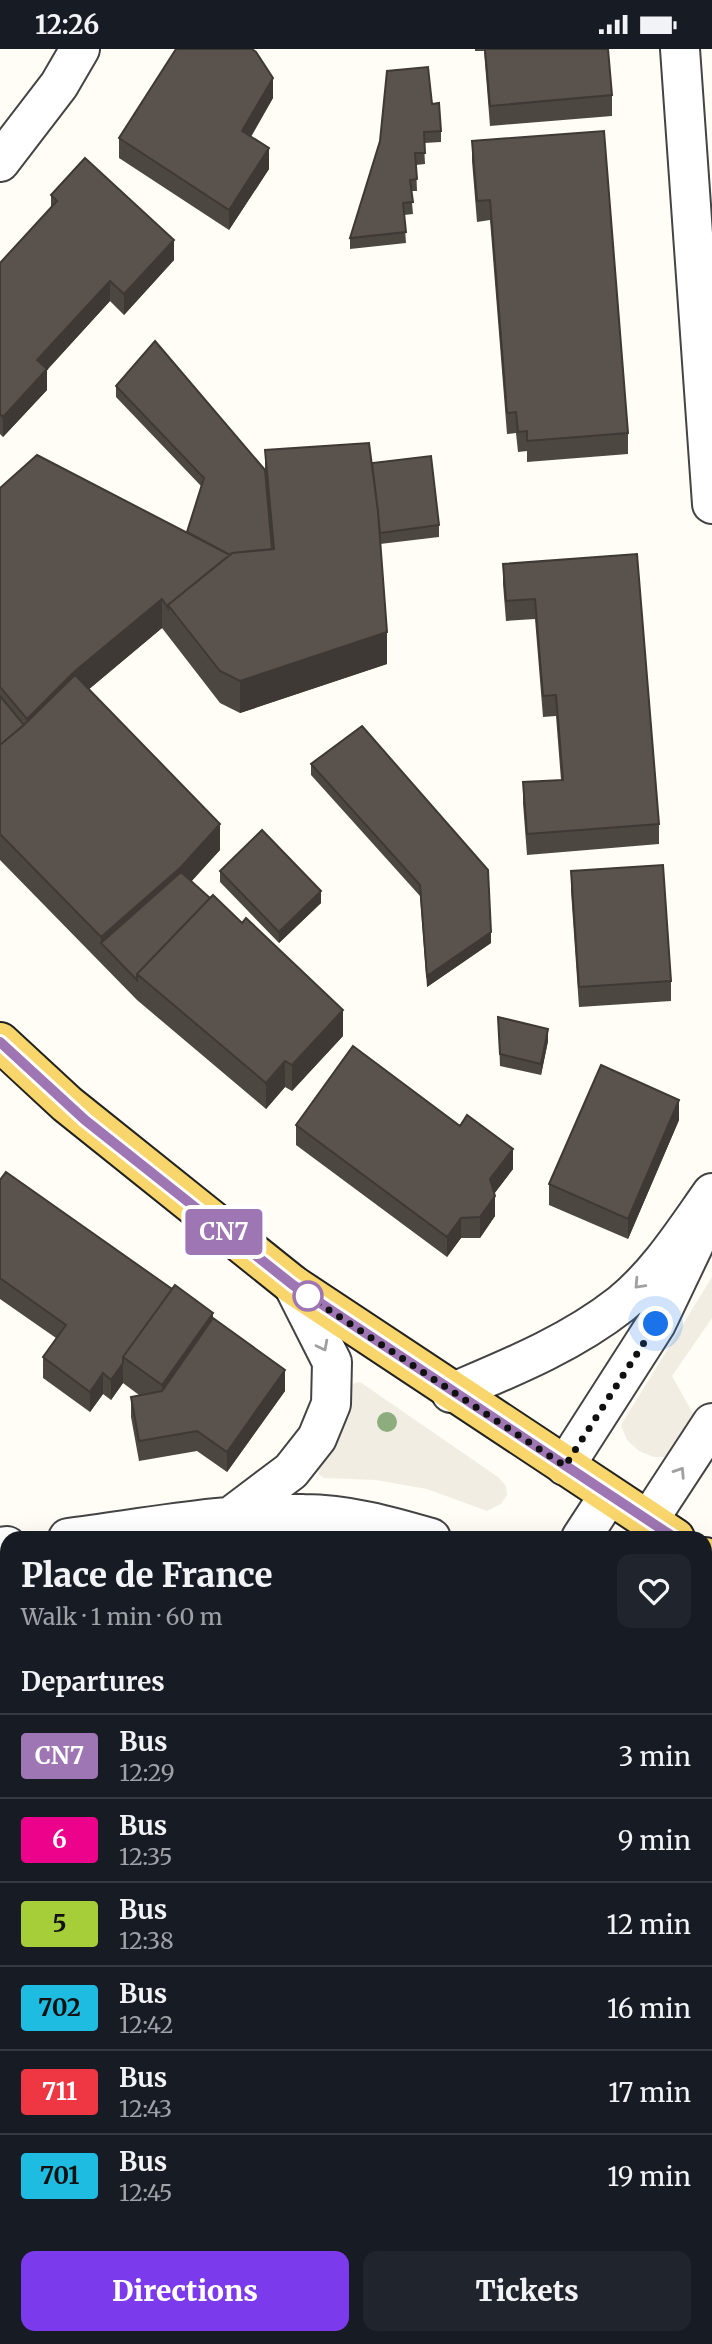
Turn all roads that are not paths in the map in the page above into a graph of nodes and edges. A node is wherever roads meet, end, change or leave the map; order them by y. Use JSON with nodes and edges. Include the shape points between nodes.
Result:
{"nodes":[{"id":1,"x":80,"y":49,"type":"edge"},
{"id":2,"x":680,"y":49,"type":"edge"},
{"id":3,"x":0,"y":162,"type":"edge"},
{"id":4,"x":712,"y":504,"type":"edge"},
{"id":5,"x":0,"y":1042,"type":"edge"},
{"id":6,"x":712,"y":1193,"type":"edge"},
{"id":7,"x":712,"y":1202,"type":"edge"},
{"id":8,"x":293,"y":1285,"type":"junction"},
{"id":9,"x":451,"y":1393,"type":"junction"},
{"id":10,"x":712,"y":1423,"type":"edge"},
{"id":11,"x":565,"y":1466,"type":"junction"},
{"id":12,"x":609,"y":1495,"type":"junction"},
{"id":13,"x":230,"y":1517,"type":"junction"},
{"id":14,"x":662,"y":1529,"type":"edge"},
{"id":15,"x":122,"y":1531,"type":"edge"},
{"id":16,"x":407,"y":1531,"type":"edge"},
{"id":17,"x":586,"y":1531,"type":"edge"}],
"edges":[{"from":1,"to":3,"type":"street","via":[[59,85]]},
{"from":2,"to":4,"type":"street"},
{"from":5,"to":8,"type":"main road","via":[[77,1113]]},
{"from":6,"to":9,"type":"street","one_way":true,"via":[[672,1250],[622,1303],[548,1352]]},
{"from":7,"to":11,"type":"street","via":[[656,1324]]},
{"from":8,"to":9,"type":"main road"},
{"from":8,"to":13,"type":"street","one_way":true,"via":[[332,1363],[331,1404],[317,1438],[291,1471]]},
{"from":9,"to":11,"type":"main road"},
{"from":14,"to":10,"type":"street","one_way":true},
{"from":11,"to":12,"type":"main road"},
{"from":12,"to":14,"type":"main road"},
{"from":12,"to":17,"type":"street"},
{"from":13,"to":15,"type":"street"},
{"from":13,"to":16,"type":"street","via":[[305,1514]]}]}
